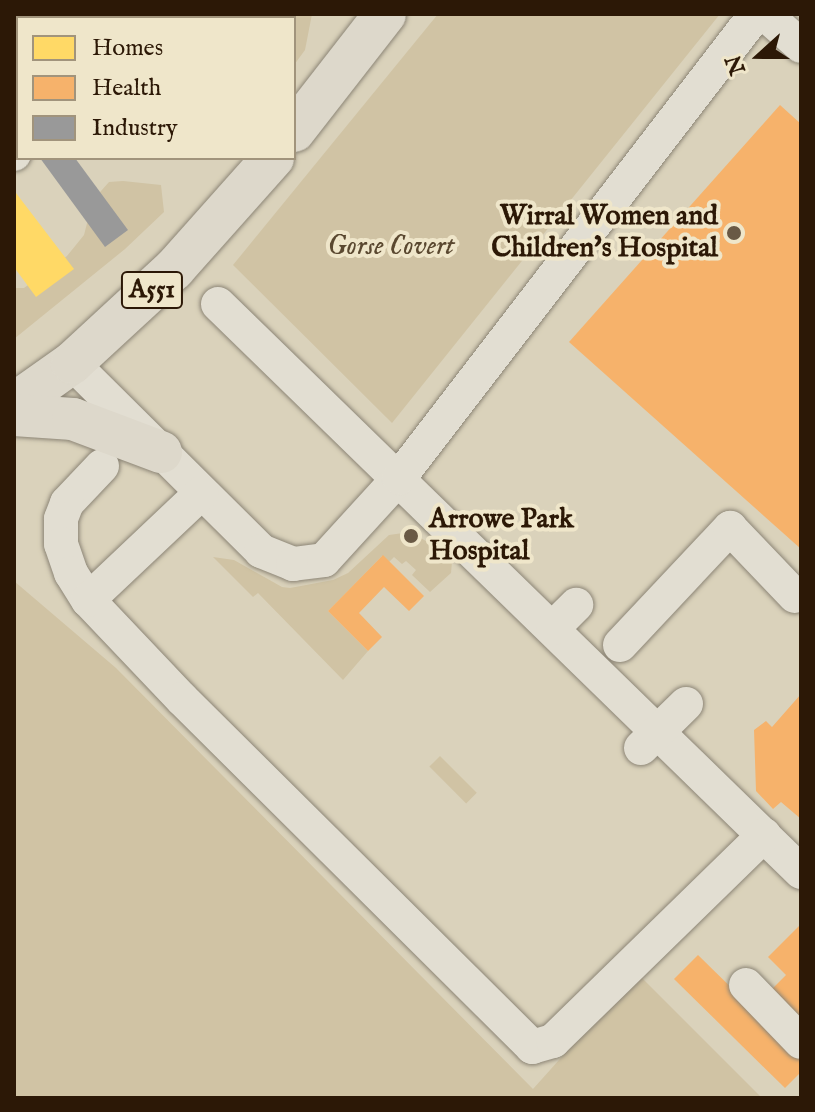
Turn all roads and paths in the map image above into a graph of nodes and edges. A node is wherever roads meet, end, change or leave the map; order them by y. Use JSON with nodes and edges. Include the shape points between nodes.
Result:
{"nodes":[{"id":1,"x":385,"y":14,"type":"edge"},
{"id":2,"x":756,"y":14,"type":"edge"},
{"id":3,"x":765,"y":14,"type":"edge"},
{"id":4,"x":801,"y":46,"type":"edge"},
{"id":5,"x":296,"y":128,"type":"edge"},
{"id":6,"x":271,"y":160,"type":"edge"},
{"id":7,"x":218,"y":304,"type":"dead end"},
{"id":8,"x":72,"y":363,"type":"junction"},
{"id":9,"x":14,"y":404,"type":"edge"},
{"id":10,"x":14,"y":415,"type":"edge"},
{"id":11,"x":161,"y":452,"type":"junction"},
{"id":12,"x":102,"y":466,"type":"dead end"},
{"id":13,"x":399,"y":478,"type":"junction"},
{"id":14,"x":201,"y":493,"type":"junction"},
{"id":15,"x":795,"y":596,"type":"dead end"},
{"id":16,"x":88,"y":600,"type":"junction"},
{"id":17,"x":620,"y":645,"type":"dead end"},
{"id":18,"x":686,"y":704,"type":"dead end"},
{"id":19,"x":649,"y":740,"type":"junction"},
{"id":20,"x":764,"y":835,"type":"junction"},
{"id":21,"x":801,"y":872,"type":"edge"},
{"id":22,"x":746,"y":985,"type":"dead end"},
{"id":23,"x":801,"y":1042,"type":"edge"}],
"edges":[{"from":1,"to":5,"type":"main road"},
{"from":2,"to":13,"type":"street"},
{"from":3,"to":4,"type":"street"},
{"from":6,"to":8,"type":"main road","number":"A551","via":[[174,269]]},
{"from":7,"to":13,"type":"street"},
{"from":8,"to":9,"type":"main road","number":"A551"},
{"from":8,"to":11,"type":"street"},
{"from":10,"to":11,"type":"main road","via":[[73,419]]},
{"from":11,"to":14,"type":"street"},
{"from":12,"to":16,"type":"street","via":[[67,503],[61,519],[61,544]]},
{"from":13,"to":14,"type":"street","via":[[324,560],[293,564],[261,551]]},
{"from":13,"to":19,"type":"street","via":[[497,589],[564,616],[595,682]]},
{"from":14,"to":16,"type":"street"},
{"from":15,"to":17,"type":"street","via":[[730,528]]},
{"from":16,"to":20,"type":"street","via":[[532,1047],[553,1041]]},
{"from":18,"to":19,"type":"street"},
{"from":19,"to":20,"type":"street"},
{"from":20,"to":21,"type":"street"},
{"from":22,"to":23,"type":"street"}]}
